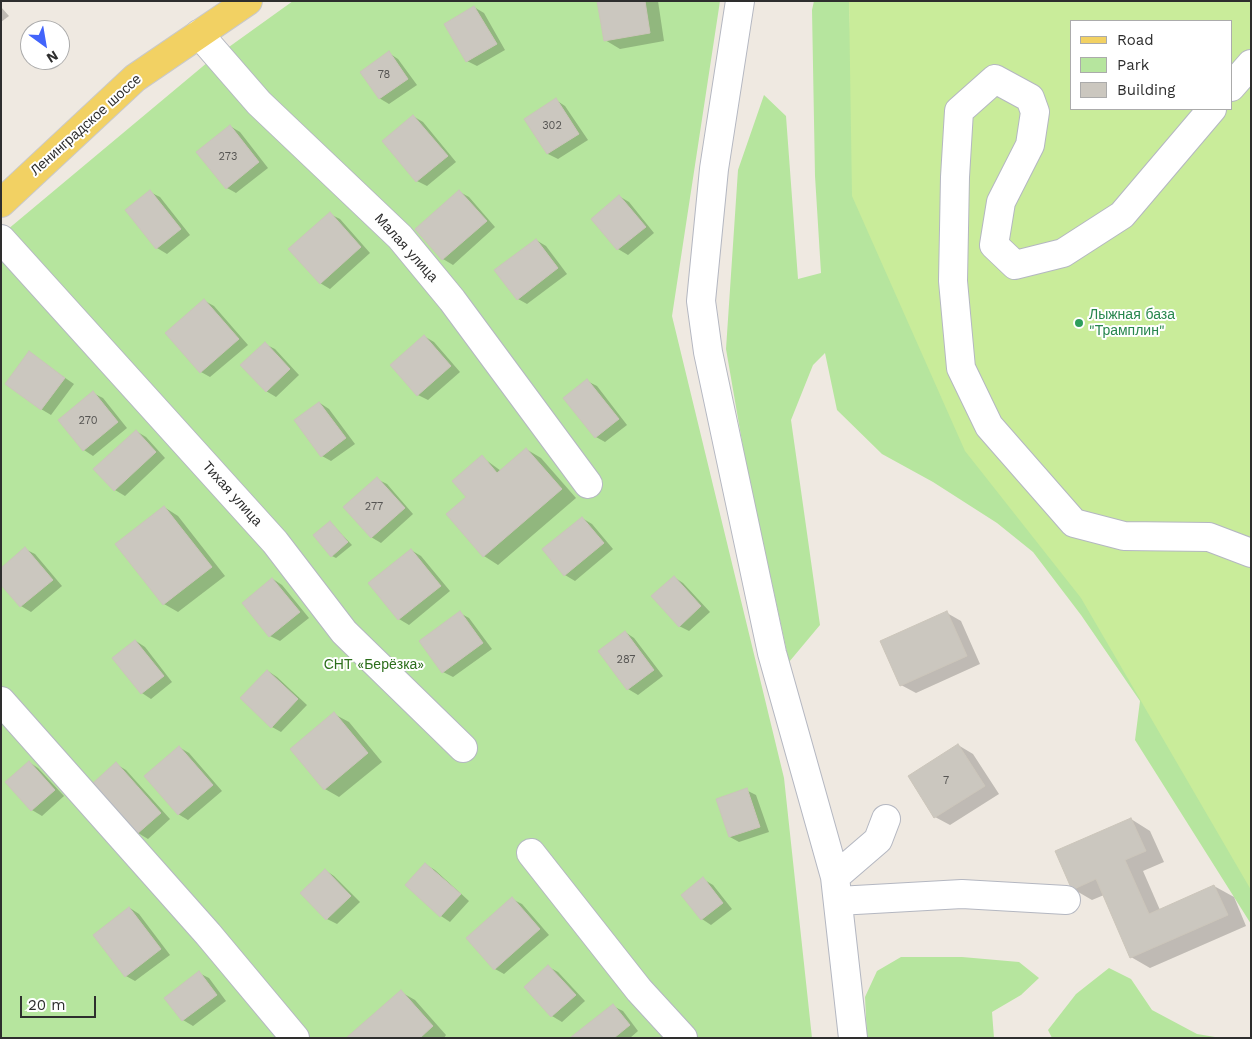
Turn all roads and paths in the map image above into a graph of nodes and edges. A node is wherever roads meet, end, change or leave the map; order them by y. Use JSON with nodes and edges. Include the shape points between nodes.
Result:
{"nodes":[{"id":1,"x":248,"y":1,"type":"edge"},
{"id":2,"x":740,"y":1,"type":"edge"},
{"id":3,"x":199,"y":34,"type":"junction"},
{"id":4,"x":1251,"y":64,"type":"edge"},
{"id":5,"x":1232,"y":86,"type":"edge"},
{"id":6,"x":1211,"y":110,"type":"edge"},
{"id":7,"x":1,"y":203,"type":"edge"},
{"id":8,"x":1,"y":239,"type":"edge"},
{"id":9,"x":588,"y":484,"type":"dead end"},
{"id":10,"x":1251,"y":553,"type":"edge"},
{"id":11,"x":1,"y":701,"type":"edge"},
{"id":12,"x":463,"y":748,"type":"dead end"},
{"id":13,"x":886,"y":819,"type":"dead end"},
{"id":14,"x":531,"y":853,"type":"dead end"},
{"id":15,"x":837,"y":889,"type":"junction"},
{"id":16,"x":1066,"y":900,"type":"dead end"},
{"id":17,"x":295,"y":1038,"type":"edge"},
{"id":18,"x":683,"y":1038,"type":"edge"},
{"id":19,"x":853,"y":1038,"type":"edge"}],
"edges":[{"from":1,"to":3,"type":"main road","name":"Ленинградское шоссе"},
{"from":2,"to":15,"type":"street","via":[[714,169],[701,301],[708,352],[772,653]]},
{"from":3,"to":7,"type":"main road","name":"Ленинградское шоссе","via":[[135,78]]},
{"from":3,"to":9,"type":"street","name":"Малая улица","via":[[259,103],[400,237],[452,300]]},
{"from":4,"to":5,"type":"street"},
{"from":6,"to":10,"type":"street","via":[[1122,215],[1063,253],[1015,265],[994,246],[1001,202],[1030,145],[1035,112],[1030,98],[995,79],[959,111],[953,281],[961,368],[989,426],[1074,523],[1124,536],[1210,536]]},
{"from":8,"to":12,"type":"street","name":"Тихая улица","via":[[275,542],[344,632]]},
{"from":11,"to":17,"type":"street","via":[[208,934]]},
{"from":13,"to":15,"type":"street","via":[[878,840]]},
{"from":14,"to":18,"type":"street","via":[[639,990]]},
{"from":15,"to":16,"type":"street"},
{"from":15,"to":19,"type":"street"}]}
